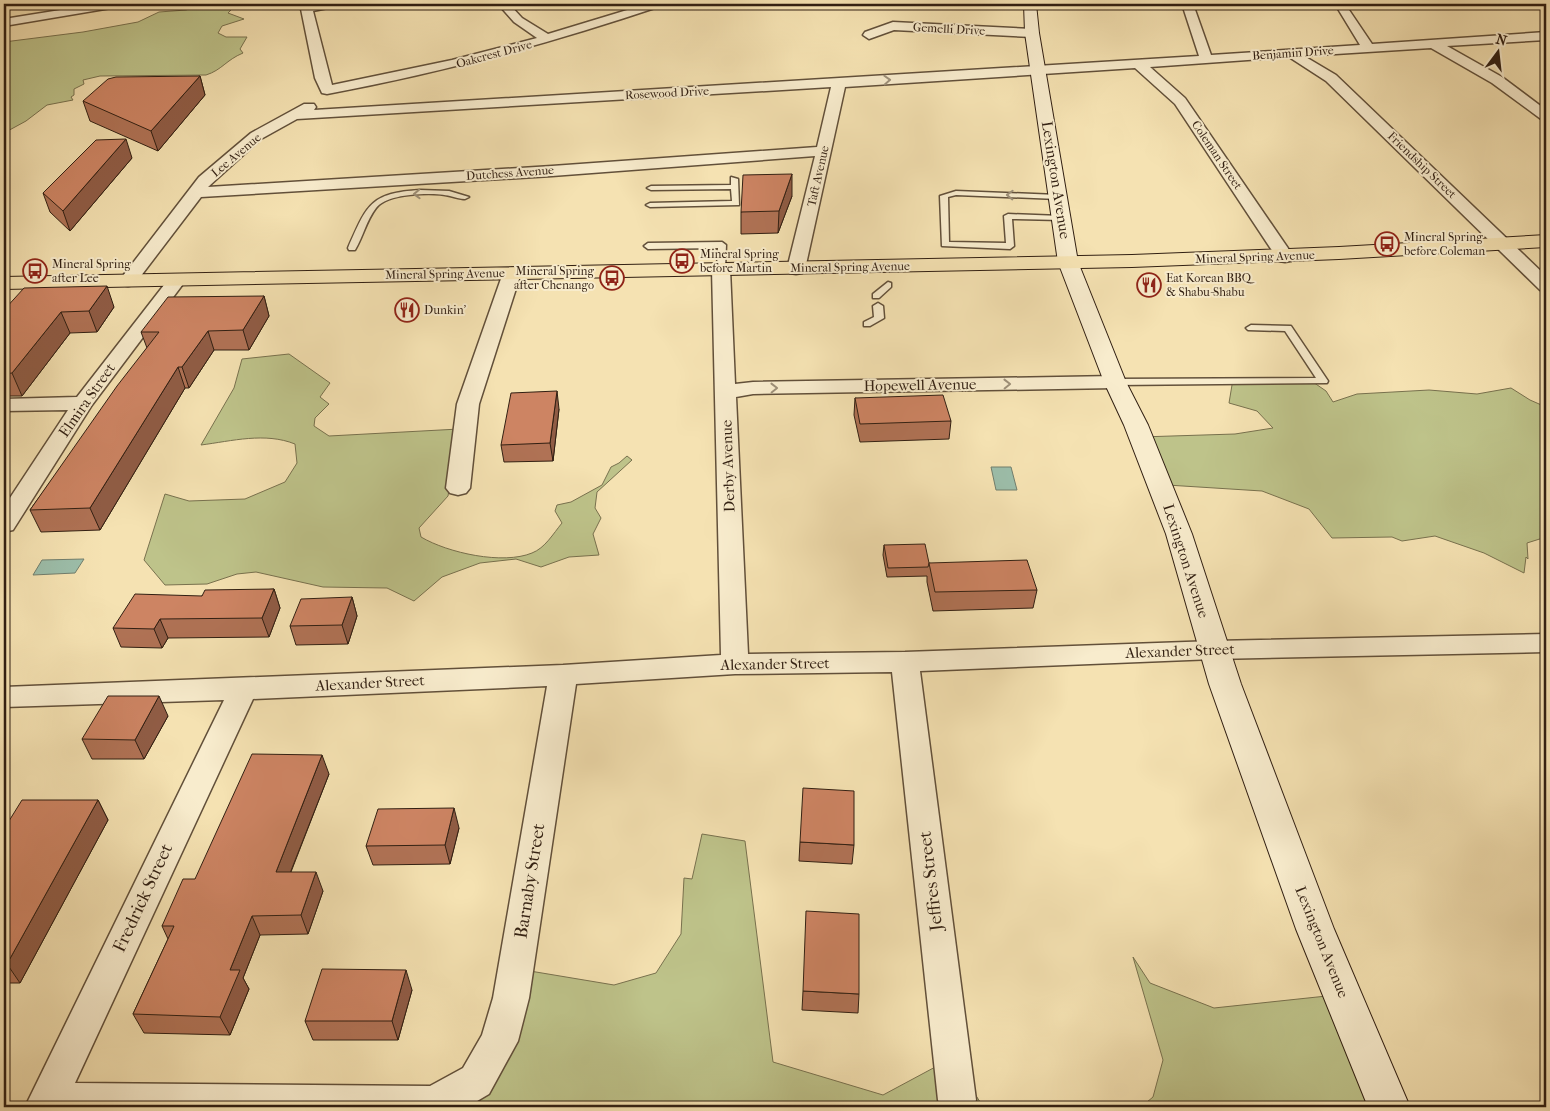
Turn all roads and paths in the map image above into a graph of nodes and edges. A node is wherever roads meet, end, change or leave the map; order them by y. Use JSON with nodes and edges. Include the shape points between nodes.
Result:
{"nodes":[{"id":1,"x":117,"y":4,"type":"edge"},
{"id":2,"x":334,"y":4,"type":"edge"},
{"id":3,"x":503,"y":4,"type":"edge"},
{"id":4,"x":656,"y":4,"type":"edge"},
{"id":5,"x":1030,"y":4,"type":"edge"},
{"id":6,"x":1187,"y":4,"type":"edge"},
{"id":7,"x":1340,"y":4,"type":"edge"},
{"id":8,"x":4,"y":22,"type":"edge"},
{"id":9,"x":1032,"y":33,"type":"junction"},
{"id":10,"x":869,"y":35,"type":"dead end"},
{"id":11,"x":1546,"y":36,"type":"edge"},
{"id":12,"x":547,"y":39,"type":"junction"},
{"id":13,"x":1432,"y":43,"type":"junction"},
{"id":14,"x":1369,"y":48,"type":"junction"},
{"id":15,"x":1290,"y":53,"type":"junction"},
{"id":16,"x":1207,"y":59,"type":"junction"},
{"id":17,"x":1138,"y":64,"type":"junction"},
{"id":18,"x":1039,"y":71,"type":"junction"},
{"id":19,"x":839,"y":83,"type":"junction"},
{"id":20,"x":327,"y":90,"type":"junction"},
{"id":21,"x":296,"y":115,"type":"junction"},
{"id":22,"x":1546,"y":116,"type":"edge"},
{"id":23,"x":824,"y":151,"type":"junction"},
{"id":24,"x":651,"y":188,"type":"dead end"},
{"id":25,"x":196,"y":192,"type":"junction"},
{"id":26,"x":465,"y":197,"type":"dead end"},
{"id":27,"x":1058,"y":197,"type":"junction"},
{"id":28,"x":650,"y":205,"type":"dead end"},
{"id":29,"x":1031,"y":206,"type":"junction"},
{"id":30,"x":1062,"y":218,"type":"junction"},
{"id":31,"x":1546,"y":241,"type":"edge"},
{"id":32,"x":1505,"y":244,"type":"junction"},
{"id":33,"x":648,"y":246,"type":"dead end"},
{"id":34,"x":352,"y":248,"type":"dead end"},
{"id":35,"x":1285,"y":257,"type":"junction"},
{"id":36,"x":1068,"y":262,"type":"junction"},
{"id":37,"x":721,"y":269,"type":"junction"},
{"id":38,"x":796,"y":269,"type":"junction"},
{"id":39,"x":512,"y":272,"type":"junction"},
{"id":40,"x":177,"y":280,"type":"junction"},
{"id":41,"x":128,"y":281,"type":"junction"},
{"id":42,"x":4,"y":283,"type":"edge"},
{"id":43,"x":888,"y":285,"type":"dead end"},
{"id":44,"x":1546,"y":286,"type":"edge"},
{"id":45,"x":867,"y":324,"type":"dead end"},
{"id":46,"x":1251,"y":328,"type":"dead end"},
{"id":47,"x":1115,"y":382,"type":"junction"},
{"id":48,"x":726,"y":392,"type":"junction"},
{"id":49,"x":83,"y":403,"type":"junction"},
{"id":50,"x":4,"y":405,"type":"edge"},
{"id":51,"x":458,"y":488,"type":"dead end"},
{"id":52,"x":4,"y":525,"type":"edge"},
{"id":53,"x":1546,"y":642,"type":"edge"},
{"id":54,"x":1214,"y":650,"type":"junction"},
{"id":55,"x":905,"y":662,"type":"junction"},
{"id":56,"x":736,"y":664,"type":"junction"},
{"id":57,"x":563,"y":675,"type":"junction"},
{"id":58,"x":243,"y":689,"type":"junction"},
{"id":59,"x":4,"y":697,"type":"edge"},
{"id":60,"x":957,"y":1100,"type":"dead end"},
{"id":61,"x":45,"y":1105,"type":"edge"},
{"id":62,"x":1389,"y":1107,"type":"edge"}],
"edges":[{"from":1,"to":8,"type":"street"},
{"from":2,"to":20,"type":"street","via":[[306,9]]},
{"from":3,"to":12,"type":"street","via":[[518,20]]},
{"from":4,"to":12,"type":"street","name":"Oakcrest Drive"},
{"from":5,"to":9,"type":"street","name":"Lexington Avenue"},
{"from":6,"to":16,"type":"street"},
{"from":7,"to":14,"type":"street"},
{"from":9,"to":10,"type":"street","name":"Gemelli Drive","via":[[893,26]]},
{"from":9,"to":18,"type":"street","name":"Lexington Avenue"},
{"from":11,"to":13,"type":"street","name":"Benjamin Drive"},
{"from":12,"to":20,"type":"street","name":"Oakcrest Drive","via":[[414,74]]},
{"from":13,"to":14,"type":"street","name":"Benjamin Drive"},
{"from":13,"to":22,"type":"street","via":[[1488,75]]},
{"from":14,"to":15,"type":"street","name":"Benjamin Drive"},
{"from":15,"to":16,"type":"street","name":"Benjamin Drive"},
{"from":15,"to":32,"type":"street","name":"Friendship Street","via":[[1332,78]]},
{"from":16,"to":17,"type":"street","name":"Benjamin Drive"},
{"from":17,"to":18,"type":"street","name":"Benjamin Drive"},
{"from":17,"to":35,"type":"street","name":"Coleman Street","via":[[1180,101]]},
{"from":19,"to":18,"type":"street","name":"Rosewood Drive","one_way":true},
{"from":18,"to":27,"type":"street","name":"Lexington Avenue"},
{"from":19,"to":21,"type":"street","name":"Rosewood Drive"},
{"from":19,"to":23,"type":"street","name":"Taft Avenue"},
{"from":20,"to":21,"type":"street","name":"Lee Avenue","via":[[322,98]]},
{"from":21,"to":25,"type":"street","name":"Lee Avenue","via":[[243,146]]},
{"from":23,"to":25,"type":"street","name":"Dutchess Avenue","via":[[543,172]]},
{"from":23,"to":38,"type":"street","name":"Taft Avenue"},
{"from":24,"to":28,"type":"lane","via":[[735,183],[736,203]]},
{"from":25,"to":41,"type":"street","name":"Lee Avenue"},
{"from":26,"to":34,"type":"lane","one_way":true,"via":[[440,193],[387,198],[374,205]]},
{"from":27,"to":29,"type":"lane"},
{"from":27,"to":30,"type":"street","name":"Lexington Avenue"},
{"from":29,"to":29,"type":"lane","one_way":true,"via":[[956,193],[944,196],[945,244],[1010,246],[1008,216]]},
{"from":29,"to":30,"type":"lane"},
{"from":30,"to":36,"type":"street","name":"Lexington Avenue"},
{"from":31,"to":32,"type":"main road","name":"Mineral Spring Avenue"},
{"from":32,"to":35,"type":"main road","name":"Mineral Spring Avenue"},
{"from":32,"to":44,"type":"street","name":"Friendship Street"},
{"from":33,"to":37,"type":"lane","via":[[722,245]]},
{"from":35,"to":36,"type":"main road","name":"Mineral Spring Avenue"},
{"from":36,"to":38,"type":"main road","name":"Mineral Spring Avenue"},
{"from":36,"to":47,"type":"street","name":"Lexington Avenue"},
{"from":37,"to":38,"type":"main road","name":"Mineral Spring Avenue"},
{"from":37,"to":39,"type":"main road","name":"Mineral Spring Avenue"},
{"from":37,"to":48,"type":"street","name":"Derby Avenue"},
{"from":39,"to":40,"type":"main road","name":"Mineral Spring Avenue"},
{"from":39,"to":51,"type":"street","via":[[468,404]]},
{"from":40,"to":41,"type":"main road","name":"Mineral Spring Avenue"},
{"from":40,"to":49,"type":"street","name":"Elmira Street"},
{"from":41,"to":42,"type":"main road","name":"Mineral Spring Avenue"},
{"from":43,"to":45,"type":"lane","via":[[877,301],[879,318]]},
{"from":46,"to":47,"type":"lane","via":[[1288,328],[1323,381]]},
{"from":48,"to":47,"type":"street","name":"Hopewell Avenue","one_way":true,"via":[[753,388]]},
{"from":47,"to":54,"type":"street","name":"Lexington Avenue","via":[[1136,425],[1179,534]]},
{"from":48,"to":56,"type":"street","name":"Derby Avenue"},
{"from":49,"to":50,"type":"street"},
{"from":49,"to":52,"type":"street","name":"Elmira Street"},
{"from":53,"to":54,"type":"street","name":"Alexander Street"},
{"from":54,"to":55,"type":"street","name":"Alexander Street"},
{"from":54,"to":62,"type":"street","name":"Lexington Avenue","via":[[1315,929]]},
{"from":55,"to":56,"type":"street","name":"Alexander Street"},
{"from":55,"to":60,"type":"street","name":"Jeffres Street"},
{"from":56,"to":57,"type":"street","name":"Alexander Street"},
{"from":57,"to":58,"type":"street","name":"Alexander Street"},
{"from":57,"to":61,"type":"street","name":"Barnaby Street","via":[[511,998],[499,1041],[476,1081],[434,1105]]},
{"from":58,"to":59,"type":"street","name":"Alexander Street"},
{"from":58,"to":61,"type":"street","name":"Fredrick Street"}]}
